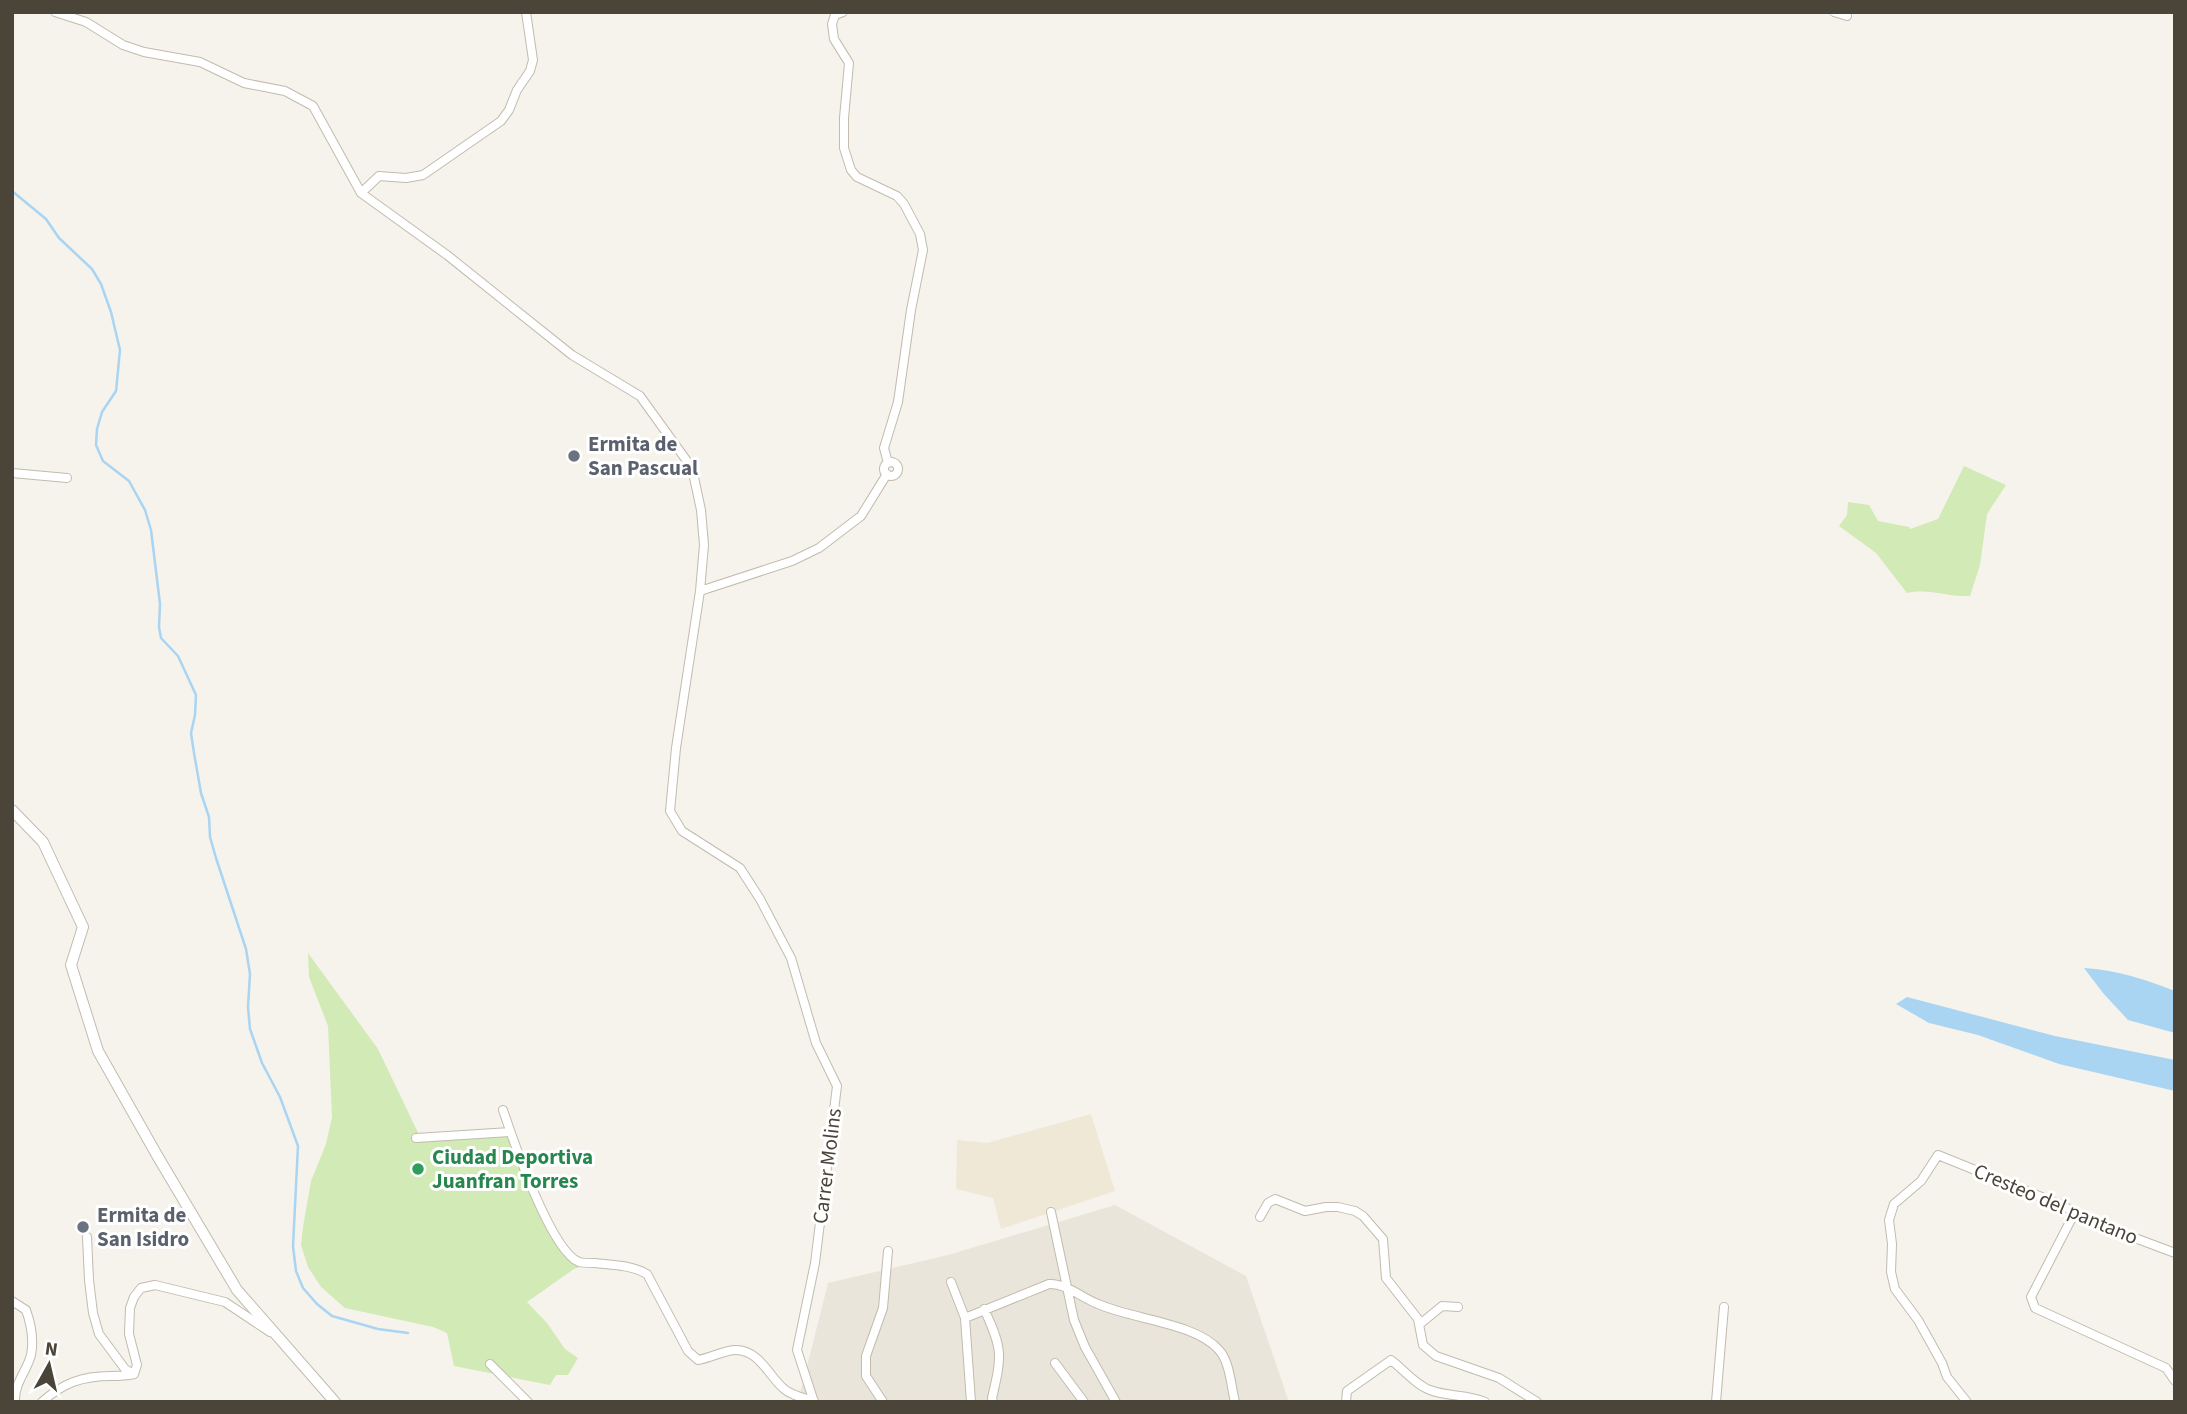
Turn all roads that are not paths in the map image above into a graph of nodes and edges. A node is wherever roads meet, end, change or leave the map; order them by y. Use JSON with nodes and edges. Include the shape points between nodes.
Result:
{"nodes":[{"id":1,"x":55,"y":12,"type":"edge"},
{"id":2,"x":526,"y":12,"type":"edge"},
{"id":3,"x":843,"y":12,"type":"edge"},
{"id":4,"x":1834,"y":12,"type":"edge"},
{"id":5,"x":1847,"y":16,"type":"dead end"},
{"id":6,"x":361,"y":193,"type":"junction"},
{"id":7,"x":12,"y":473,"type":"edge"},
{"id":8,"x":67,"y":478,"type":"dead end"},
{"id":9,"x":700,"y":591,"type":"junction"},
{"id":10,"x":12,"y":810,"type":"edge"},
{"id":11,"x":503,"y":1110,"type":"dead end"},
{"id":12,"x":510,"y":1132,"type":"junction"},
{"id":13,"x":416,"y":1139,"type":"dead end"},
{"id":14,"x":1051,"y":1212,"type":"dead end"},
{"id":15,"x":2076,"y":1212,"type":"junction"},
{"id":16,"x":1260,"y":1217,"type":"dead end"},
{"id":17,"x":87,"y":1237,"type":"dead end"},
{"id":18,"x":888,"y":1251,"type":"dead end"},
{"id":19,"x":2175,"y":1253,"type":"edge"},
{"id":20,"x":951,"y":1282,"type":"dead end"},
{"id":21,"x":1067,"y":1288,"type":"junction"},
{"id":22,"x":12,"y":1301,"type":"edge"},
{"id":23,"x":1458,"y":1307,"type":"dead end"},
{"id":24,"x":1724,"y":1307,"type":"dead end"},
{"id":25,"x":984,"y":1309,"type":"junction"},
{"id":26,"x":965,"y":1318,"type":"junction"},
{"id":27,"x":1420,"y":1324,"type":"junction"},
{"id":28,"x":281,"y":1339,"type":"junction"},
{"id":29,"x":1055,"y":1363,"type":"dead end"},
{"id":30,"x":490,"y":1364,"type":"dead end"},
{"id":31,"x":134,"y":1374,"type":"junction"},
{"id":32,"x":2175,"y":1381,"type":"edge"},
{"id":33,"x":814,"y":1401,"type":"edge"},
{"id":34,"x":15,"y":1402,"type":"edge"},
{"id":35,"x":42,"y":1402,"type":"edge"},
{"id":36,"x":335,"y":1402,"type":"edge"},
{"id":37,"x":527,"y":1402,"type":"edge"},
{"id":38,"x":883,"y":1402,"type":"edge"},
{"id":39,"x":971,"y":1402,"type":"edge"},
{"id":40,"x":993,"y":1402,"type":"edge"},
{"id":41,"x":1084,"y":1402,"type":"edge"},
{"id":42,"x":1116,"y":1402,"type":"edge"},
{"id":43,"x":1235,"y":1402,"type":"edge"},
{"id":44,"x":1346,"y":1402,"type":"edge"},
{"id":45,"x":1485,"y":1402,"type":"edge"},
{"id":46,"x":1537,"y":1402,"type":"edge"},
{"id":47,"x":1716,"y":1402,"type":"edge"},
{"id":48,"x":1967,"y":1402,"type":"edge"}],
"edges":[{"from":1,"to":6,"type":"street","via":[[86,22],[122,45],[200,62],[244,83],[285,90],[313,106]]},
{"from":2,"to":6,"type":"street","via":[[533,60],[501,121],[423,174],[379,176]]},
{"from":3,"to":9,"type":"street","via":[[835,15],[832,24],[834,39],[849,63],[844,148],[851,170],[897,196],[920,234],[923,250],[898,402],[884,448],[887,474],[861,516],[819,548]]},
{"from":4,"to":5,"type":"street"},
{"from":6,"to":9,"type":"street","name":"Carrer Molins","via":[[572,355],[640,396],[692,468],[704,545]]},
{"from":7,"to":8,"type":"street"},
{"from":9,"to":33,"type":"street","name":"Carrer Molins","via":[[670,811],[682,831],[740,868],[760,899],[791,958],[816,1043],[837,1086],[815,1263],[797,1350]]},
{"from":10,"to":28,"type":"street","via":[[43,842],[83,927],[71,965],[98,1051],[237,1290]]},
{"from":11,"to":12,"type":"street"},
{"from":12,"to":13,"type":"street"},
{"from":12,"to":33,"type":"street","via":[[523,1171],[569,1255],[580,1262],[637,1268],[647,1274],[688,1351],[698,1360],[744,1351],[768,1368],[784,1390]]},
{"from":14,"to":21,"type":"street"},
{"from":15,"to":19,"type":"street","name":"Cresteo del pantano"},
{"from":15,"to":32,"type":"street","via":[[2031,1297],[2035,1308],[2166,1368]]},
{"from":15,"to":48,"type":"street","name":"Cresteo del pantano","via":[[1938,1155],[1921,1181],[1894,1204],[1889,1220],[1895,1289]]},
{"from":16,"to":27,"type":"street","via":[[1275,1199],[1305,1211],[1338,1208],[1363,1216],[1383,1239],[1386,1278]]},
{"from":17,"to":31,"type":"street","via":[[99,1334]]},
{"from":18,"to":38,"type":"street","via":[[883,1308],[866,1356],[866,1376]]},
{"from":20,"to":26,"type":"street"},
{"from":21,"to":25,"type":"street","via":[[1049,1284]]},
{"from":21,"to":42,"type":"street","via":[[1085,1347]]},
{"from":21,"to":43,"type":"street","via":[[1108,1309],[1182,1329],[1212,1343],[1225,1360]]},
{"from":22,"to":34,"type":"street","via":[[26,1310],[32,1340]]},
{"from":23,"to":27,"type":"street","via":[[1441,1306]]},
{"from":24,"to":47,"type":"street"},
{"from":25,"to":26,"type":"street"},
{"from":25,"to":40,"type":"street","via":[[996,1335],[1000,1362]]},
{"from":26,"to":39,"type":"street"},
{"from":27,"to":46,"type":"street","via":[[1423,1345],[1436,1356],[1499,1378]]},
{"from":28,"to":31,"type":"street","via":[[225,1302],[155,1285],[141,1288],[130,1308],[137,1365]]},
{"from":28,"to":36,"type":"street"},
{"from":29,"to":41,"type":"street"},
{"from":30,"to":37,"type":"street"},
{"from":31,"to":35,"type":"street","via":[[70,1382]]},
{"from":44,"to":45,"type":"street","via":[[1347,1391],[1391,1360],[1426,1388]]}]}
